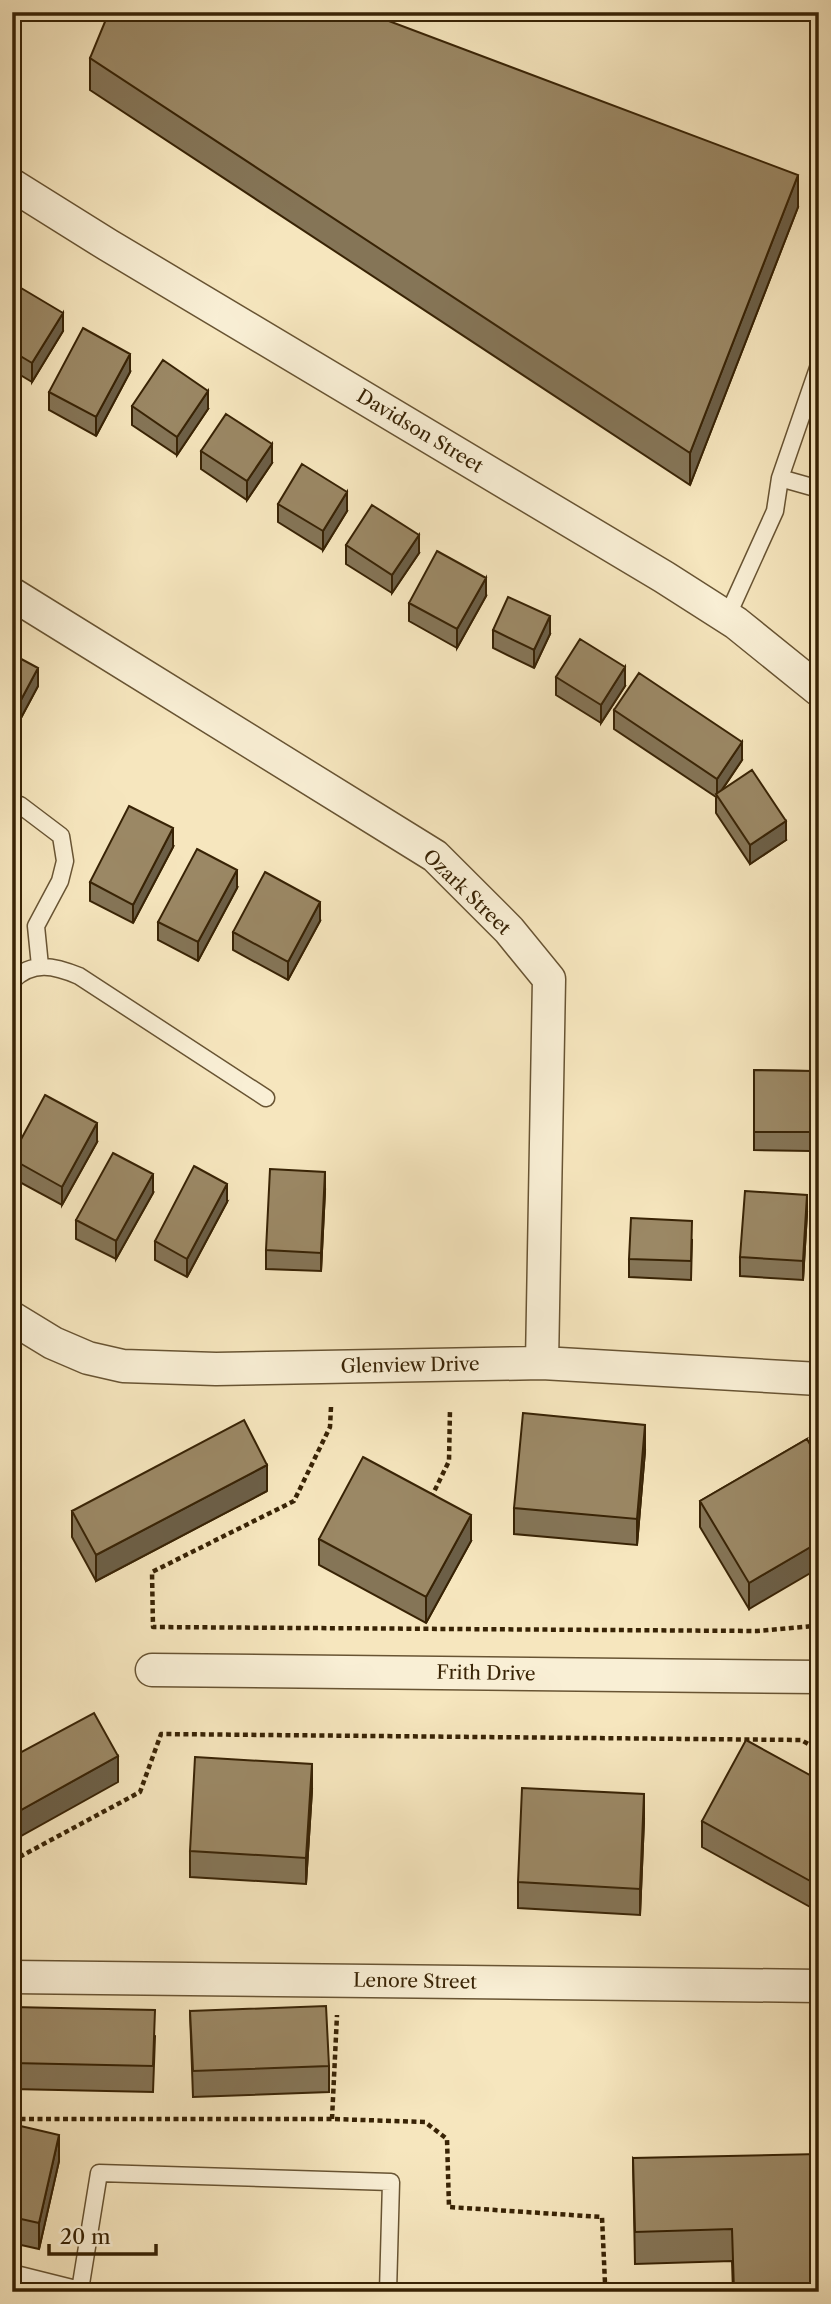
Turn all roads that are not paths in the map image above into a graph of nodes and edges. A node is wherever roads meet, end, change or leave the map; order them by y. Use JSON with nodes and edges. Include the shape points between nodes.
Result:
{"nodes":[{"id":1,"x":12,"y":185,"type":"edge"},
{"id":2,"x":819,"y":365,"type":"edge"},
{"id":3,"x":780,"y":478,"type":"junction"},
{"id":4,"x":819,"y":489,"type":"edge"},
{"id":5,"x":12,"y":594,"type":"edge"},
{"id":6,"x":727,"y":617,"type":"junction"},
{"id":7,"x":819,"y":690,"type":"edge"},
{"id":8,"x":20,"y":805,"type":"dead end"},
{"id":9,"x":40,"y":966,"type":"junction"},
{"id":10,"x":12,"y":981,"type":"edge"},
{"id":11,"x":266,"y":1098,"type":"dead end"},
{"id":12,"x":12,"y":1318,"type":"edge"},
{"id":13,"x":542,"y":1363,"type":"junction"},
{"id":14,"x":819,"y":1379,"type":"edge"},
{"id":15,"x":152,"y":1670,"type":"dead end"},
{"id":16,"x":819,"y":1677,"type":"edge"},
{"id":17,"x":12,"y":1977,"type":"edge"},
{"id":18,"x":819,"y":1986,"type":"edge"},
{"id":19,"x":12,"y":2273,"type":"edge"},
{"id":20,"x":83,"y":2291,"type":"edge"},
{"id":21,"x":388,"y":2292,"type":"edge"}],
"edges":[{"from":1,"to":6,"type":"street","name":"Davidson Street"},
{"from":2,"to":3,"type":"lane"},
{"from":3,"to":4,"type":"lane"},
{"from":3,"to":6,"type":"lane","via":[[775,511]]},
{"from":5,"to":13,"type":"street","name":"Ozark Street","via":[[435,856],[509,930],[549,979]]},
{"from":6,"to":7,"type":"street","name":"Davidson Street"},
{"from":8,"to":9,"type":"lane","via":[[61,836],[65,861],[60,881],[36,926]]},
{"from":9,"to":10,"type":"lane","via":[[21,972]]},
{"from":9,"to":11,"type":"lane","via":[[79,976]]},
{"from":12,"to":13,"type":"street","name":"Glenview Drive","via":[[53,1343],[123,1366]]},
{"from":13,"to":14,"type":"street","name":"Glenview Drive"},
{"from":15,"to":16,"type":"street","name":"Frith Drive"},
{"from":17,"to":18,"type":"street","name":"Lenore Street"},
{"from":19,"to":20,"type":"lane"},
{"from":20,"to":21,"type":"lane","via":[[99,2173],[391,2182]]}]}
